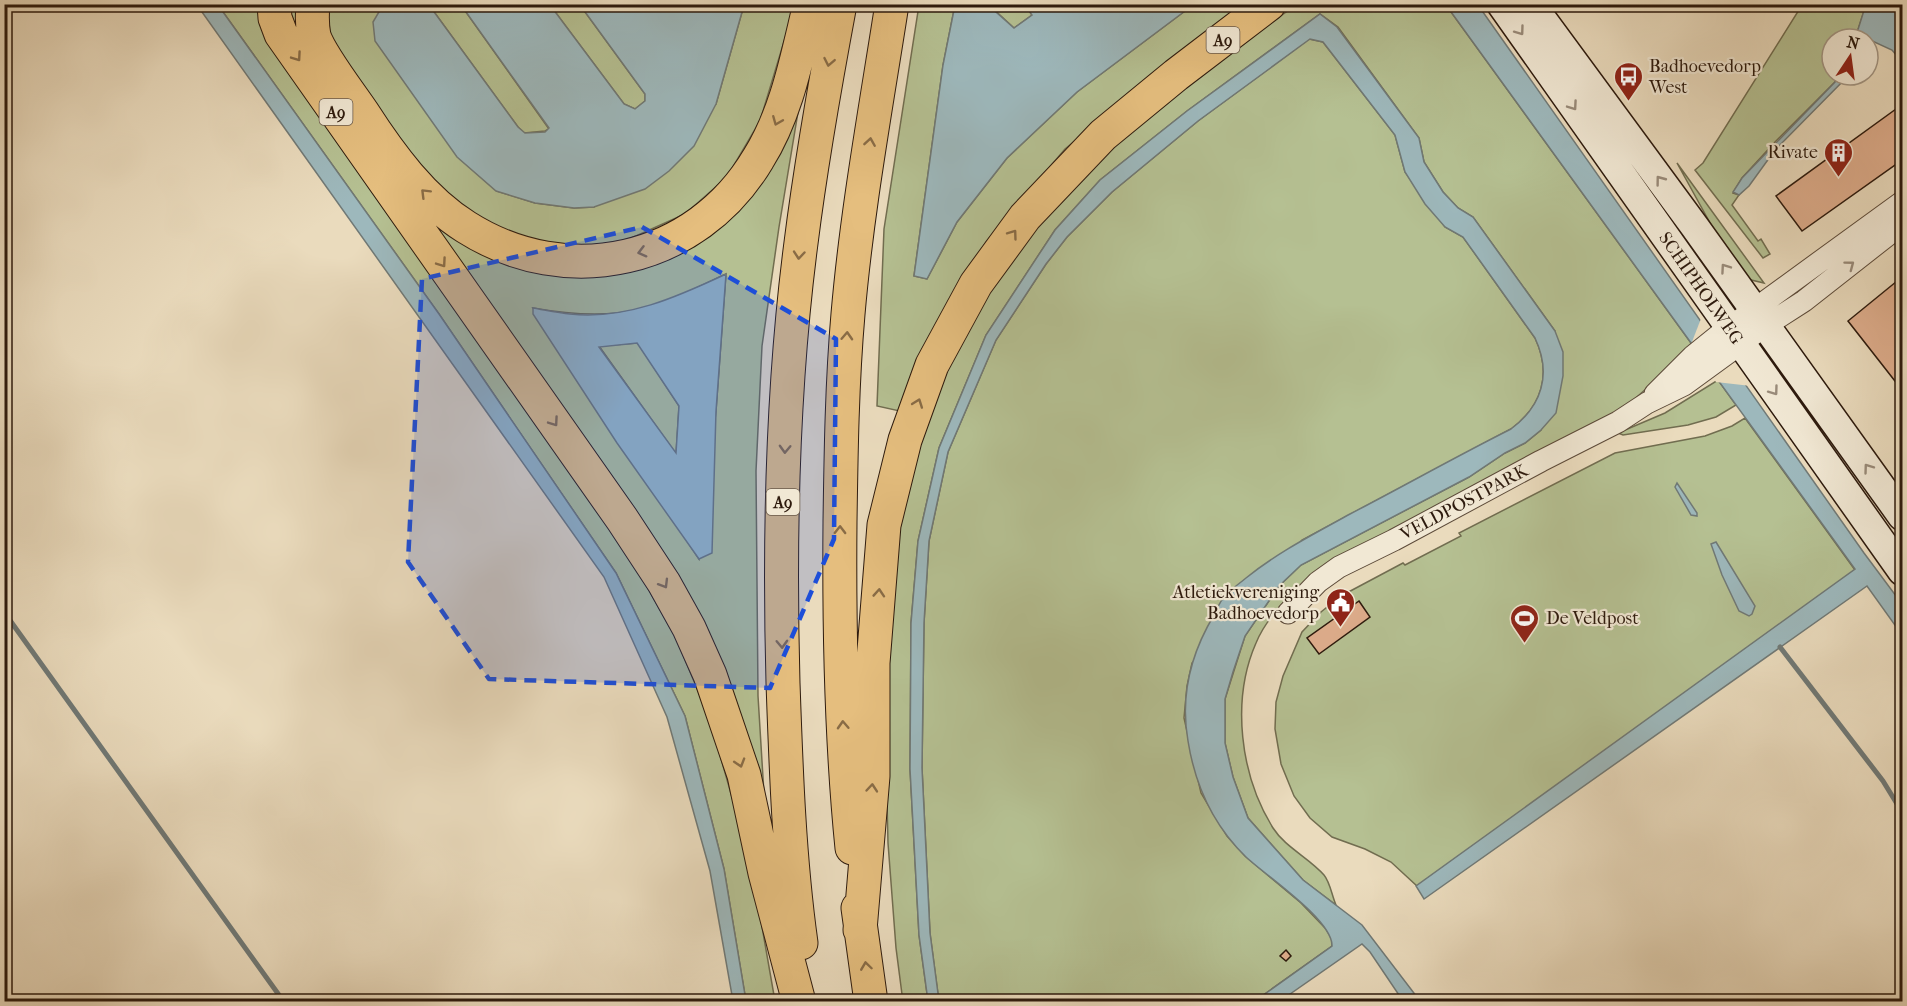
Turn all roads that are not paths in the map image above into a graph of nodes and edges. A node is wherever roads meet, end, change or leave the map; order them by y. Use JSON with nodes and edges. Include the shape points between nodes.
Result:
{"nodes":[{"id":1,"x":274,"y":4,"type":"edge"},
{"id":2,"x":313,"y":4,"type":"edge"},
{"id":3,"x":810,"y":4,"type":"edge"},
{"id":4,"x":840,"y":4,"type":"edge"},
{"id":5,"x":892,"y":4,"type":"edge"},
{"id":6,"x":1269,"y":4,"type":"edge"},
{"id":7,"x":1501,"y":4,"type":"edge"},
{"id":8,"x":1531,"y":4,"type":"edge"},
{"id":9,"x":1902,"y":202,"type":"edge"},
{"id":10,"x":1902,"y":224,"type":"edge"},
{"id":11,"x":1759,"y":318,"type":"junction"},
{"id":12,"x":1730,"y":339,"type":"junction"},
{"id":13,"x":1902,"y":516,"type":"edge"},
{"id":14,"x":1902,"y":571,"type":"edge"},
{"id":15,"x":1288,"y":613,"type":"dead end"},
{"id":16,"x":860,"y":930,"type":"junction"},
{"id":17,"x":799,"y":1002,"type":"edge"},
{"id":18,"x":809,"y":1002,"type":"edge"},
{"id":19,"x":871,"y":1002,"type":"edge"}],
"edges":[{"from":1,"to":17,"type":"highway","number":"A9","one_way":true,"via":[[281,34],[622,519],[689,628],[710,675],[741,766]]},
{"from":3,"to":2,"type":"highway","number":"A9","one_way":true,"via":[[778,120],[759,159],[731,197],[695,226],[658,248],[614,259],[570,262],[527,255],[487,240],[439,207],[413,181],[317,43]]},
{"from":4,"to":18,"type":"highway","number":"A9","one_way":true,"via":[[800,244],[786,420],[781,562],[785,752],[798,923]]},
{"from":16,"to":5,"type":"highway","number":"A9","one_way":true,"via":[[846,786],[839,635],[842,421],[861,197]]},
{"from":16,"to":6,"type":"highway","number":"A9","one_way":true,"via":[[873,777],[873,663],[884,525],[905,440],[932,365],[976,284],[1025,217],[1102,135]]},
{"from":7,"to":12,"type":"main road","name":"SCHIPHOLWEG","one_way":true},
{"from":11,"to":8,"type":"main road","name":"SCHIPHOLWEG","one_way":true},
{"from":9,"to":11,"type":"street"},
{"from":11,"to":10,"type":"street","one_way":true,"via":[[1804,301]]},
{"from":11,"to":12,"type":"street","name":"VELDPOSTPARK"},
{"from":13,"to":11,"type":"main road","name":"SCHIPHOLWEG","one_way":true},
{"from":12,"to":14,"type":"main road","name":"SCHIPHOLWEG","one_way":true},
{"from":12,"to":15,"type":"street","name":"VELDPOSTPARK","via":[[1698,363],[1684,385],[1339,567]]},
{"from":19,"to":16,"type":"highway","number":"A9","one_way":true}]}
